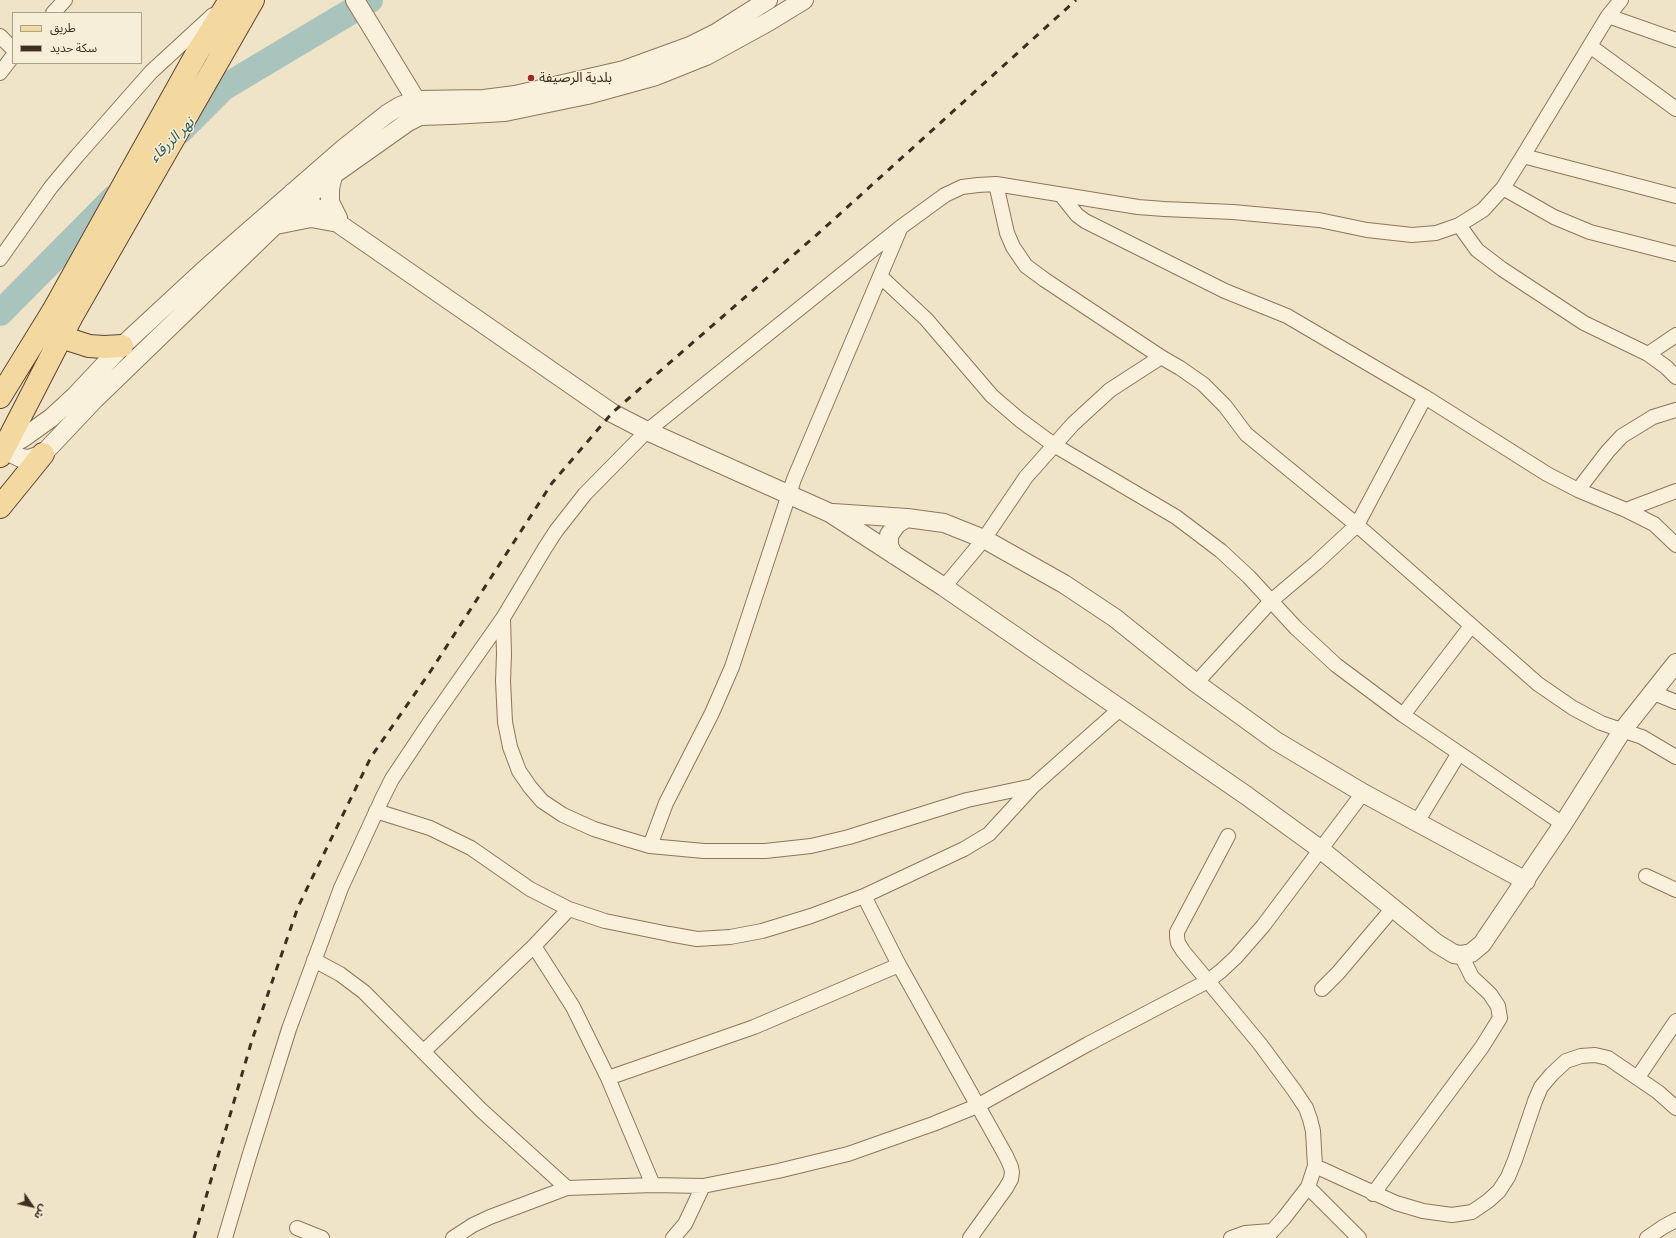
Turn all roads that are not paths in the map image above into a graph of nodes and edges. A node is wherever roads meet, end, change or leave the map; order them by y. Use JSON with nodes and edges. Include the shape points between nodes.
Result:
{"nodes":[{"id":1,"x":65,"y":0,"type":"edge"},
{"id":2,"x":230,"y":0,"type":"edge"},
{"id":3,"x":253,"y":0,"type":"edge"},
{"id":4,"x":356,"y":0,"type":"edge"},
{"id":5,"x":804,"y":0,"type":"edge"},
{"id":6,"x":1621,"y":0,"type":"edge"},
{"id":7,"x":763,"y":3,"type":"edge"},
{"id":8,"x":54,"y":12,"type":"edge"},
{"id":9,"x":1608,"y":16,"type":"junction"},
{"id":10,"x":768,"y":22,"type":"junction"},
{"id":11,"x":0,"y":36,"type":"edge"},
{"id":12,"x":1676,"y":40,"type":"edge"},
{"id":13,"x":1590,"y":46,"type":"junction"},
{"id":14,"x":12,"y":48,"type":"edge"},
{"id":15,"x":12,"y":57,"type":"edge"},
{"id":16,"x":0,"y":73,"type":"edge"},
{"id":17,"x":418,"y":108,"type":"junction"},
{"id":18,"x":1676,"y":109,"type":"edge"},
{"id":19,"x":1524,"y":156,"type":"junction"},
{"id":20,"x":333,"y":175,"type":"junction"},
{"id":21,"x":996,"y":184,"type":"junction"},
{"id":22,"x":1502,"y":188,"type":"junction"},
{"id":23,"x":301,"y":194,"type":"junction"},
{"id":24,"x":1061,"y":195,"type":"junction"},
{"id":25,"x":1676,"y":196,"type":"edge"},
{"id":26,"x":338,"y":222,"type":"junction"},
{"id":27,"x":275,"y":225,"type":"junction"},
{"id":28,"x":1459,"y":225,"type":"junction"},
{"id":29,"x":901,"y":227,"type":"junction"},
{"id":30,"x":1676,"y":254,"type":"edge"},
{"id":31,"x":0,"y":259,"type":"edge"},
{"id":32,"x":880,"y":276,"type":"junction"},
{"id":33,"x":62,"y":313,"type":"junction"},
{"id":34,"x":1676,"y":335,"type":"edge"},
{"id":35,"x":62,"y":337,"type":"junction"},
{"id":36,"x":122,"y":346,"type":"junction"},
{"id":37,"x":1648,"y":354,"type":"junction"},
{"id":38,"x":1161,"y":357,"type":"junction"},
{"id":39,"x":1676,"y":377,"type":"edge"},
{"id":40,"x":0,"y":397,"type":"edge"},
{"id":41,"x":1425,"y":397,"type":"junction"},
{"id":42,"x":1676,"y":410,"type":"edge"},
{"id":43,"x":647,"y":431,"type":"junction"},
{"id":44,"x":1054,"y":445,"type":"junction"},
{"id":45,"x":1,"y":451,"type":"edge"},
{"id":46,"x":43,"y":454,"type":"junction"},
{"id":47,"x":1578,"y":490,"type":"junction"},
{"id":48,"x":1676,"y":491,"type":"edge"},
{"id":49,"x":788,"y":495,"type":"junction"},
{"id":50,"x":0,"y":507,"type":"edge"},
{"id":51,"x":1626,"y":510,"type":"junction"},
{"id":52,"x":830,"y":513,"type":"junction"},
{"id":53,"x":907,"y":518,"type":"junction"},
{"id":54,"x":1357,"y":525,"type":"junction"},
{"id":55,"x":984,"y":538,"type":"junction"},
{"id":56,"x":1676,"y":545,"type":"edge"},
{"id":57,"x":894,"y":555,"type":"junction"},
{"id":58,"x":944,"y":587,"type":"junction"},
{"id":59,"x":1271,"y":601,"type":"junction"},
{"id":60,"x":503,"y":618,"type":"junction"},
{"id":61,"x":1471,"y":626,"type":"junction"},
{"id":62,"x":1676,"y":663,"type":"edge"},
{"id":63,"x":1196,"y":683,"type":"junction"},
{"id":64,"x":1654,"y":693,"type":"junction"},
{"id":65,"x":1676,"y":702,"type":"edge"},
{"id":66,"x":1120,"y":709,"type":"junction"},
{"id":67,"x":1404,"y":716,"type":"junction"},
{"id":68,"x":1622,"y":732,"type":"junction"},
{"id":69,"x":1459,"y":753,"type":"junction"},
{"id":70,"x":1676,"y":757,"type":"edge"},
{"id":71,"x":1033,"y":786,"type":"junction"},
{"id":72,"x":1363,"y":793,"type":"junction"},
{"id":73,"x":376,"y":811,"type":"junction"},
{"id":74,"x":1417,"y":822,"type":"junction"},
{"id":75,"x":1564,"y":824,"type":"junction"},
{"id":76,"x":1228,"y":836,"type":"dead end"},
{"id":77,"x":650,"y":846,"type":"junction"},
{"id":78,"x":1320,"y":849,"type":"junction"},
{"id":79,"x":1646,"y":876,"type":"dead end"},
{"id":80,"x":1526,"y":881,"type":"junction"},
{"id":81,"x":1676,"y":890,"type":"edge"},
{"id":82,"x":864,"y":896,"type":"junction"},
{"id":83,"x":1393,"y":908,"type":"junction"},
{"id":84,"x":569,"y":909,"type":"junction"},
{"id":85,"x":534,"y":946,"type":"junction"},
{"id":86,"x":1461,"y":955,"type":"junction"},
{"id":87,"x":314,"y":960,"type":"junction"},
{"id":88,"x":899,"y":965,"type":"junction"},
{"id":89,"x":1208,"y":981,"type":"junction"},
{"id":90,"x":1322,"y":989,"type":"dead end"},
{"id":91,"x":1676,"y":1020,"type":"edge"},
{"id":92,"x":423,"y":1052,"type":"junction"},
{"id":93,"x":1638,"y":1077,"type":"junction"},
{"id":94,"x":608,"y":1078,"type":"junction"},
{"id":95,"x":977,"y":1106,"type":"junction"},
{"id":96,"x":1676,"y":1108,"type":"edge"},
{"id":97,"x":1314,"y":1166,"type":"junction"},
{"id":98,"x":653,"y":1185,"type":"junction"},
{"id":99,"x":703,"y":1186,"type":"junction"},
{"id":100,"x":1308,"y":1187,"type":"junction"},
{"id":101,"x":567,"y":1188,"type":"junction"},
{"id":102,"x":1373,"y":1194,"type":"junction"},
{"id":103,"x":1676,"y":1220,"type":"edge"},
{"id":104,"x":297,"y":1228,"type":"dead end"},
{"id":105,"x":1269,"y":1234,"type":"edge"},
{"id":106,"x":1246,"y":1236,"type":"edge"},
{"id":107,"x":225,"y":1238,"type":"edge"},
{"id":108,"x":322,"y":1238,"type":"edge"},
{"id":109,"x":453,"y":1238,"type":"edge"},
{"id":110,"x":673,"y":1238,"type":"edge"},
{"id":111,"x":970,"y":1238,"type":"edge"},
{"id":112,"x":1231,"y":1238,"type":"edge"},
{"id":113,"x":1359,"y":1238,"type":"edge"},
{"id":114,"x":1647,"y":1238,"type":"edge"}],
"edges":[{"from":1,"to":8,"type":"street"},
{"from":2,"to":31,"type":"street","via":[[151,72],[51,187]]},
{"from":2,"to":33,"type":"main road","via":[[197,53]]},
{"from":3,"to":33,"type":"main road"},
{"from":4,"to":17,"type":"street"},
{"from":5,"to":10,"type":"street"},
{"from":6,"to":9,"type":"street"},
{"from":7,"to":10,"type":"street"},
{"from":7,"to":17,"type":"street","via":[[690,46],[624,70],[515,95]]},
{"from":9,"to":12,"type":"street"},
{"from":9,"to":13,"type":"street"},
{"from":10,"to":17,"type":"street","via":[[688,64],[656,76],[587,95],[505,112],[451,116]]},
{"from":11,"to":14,"type":"street"},
{"from":13,"to":18,"type":"street"},
{"from":13,"to":19,"type":"street"},
{"from":15,"to":16,"type":"street"},
{"from":17,"to":20,"type":"street","via":[[408,122]]},
{"from":17,"to":23,"type":"street","via":[[400,106],[387,114],[344,148]]},
{"from":19,"to":22,"type":"street"},
{"from":19,"to":25,"type":"street"},
{"from":20,"to":23,"type":"street"},
{"from":20,"to":26,"type":"street","via":[[330,202]]},
{"from":21,"to":24,"type":"street"},
{"from":21,"to":29,"type":"street","via":[[962,187],[945,195]]},
{"from":21,"to":38,"type":"street","via":[[1012,247],[1026,266]]},
{"from":22,"to":28,"type":"street","via":[[1483,210]]},
{"from":22,"to":30,"type":"street","via":[[1554,217],[1590,232]]},
{"from":23,"to":26,"type":"street"},
{"from":23,"to":27,"type":"street"},
{"from":23,"to":36,"type":"street"},
{"from":24,"to":28,"type":"street","via":[[1164,210],[1233,212],[1319,220],[1367,230],[1412,235],[1436,232]]},
{"from":24,"to":41,"type":"street","via":[[1085,221],[1225,291],[1287,316]]},
{"from":26,"to":27,"type":"street","via":[[311,218]]},
{"from":26,"to":43,"type":"street","via":[[598,404]]},
{"from":27,"to":46,"type":"street","via":[[95,399]]},
{"from":28,"to":37,"type":"street","via":[[1477,250],[1502,269],[1584,323]]},
{"from":29,"to":32,"type":"street"},
{"from":29,"to":43,"type":"street"},
{"from":32,"to":44,"type":"street","via":[[926,319],[992,396]]},
{"from":32,"to":49,"type":"street"},
{"from":33,"to":35,"type":"main road"},
{"from":33,"to":40,"type":"main road"},
{"from":34,"to":37,"type":"street"},
{"from":35,"to":36,"type":"main road","via":[[89,346]]},
{"from":35,"to":45,"type":"main road"},
{"from":36,"to":45,"type":"street","via":[[51,418]]},
{"from":37,"to":39,"type":"street"},
{"from":38,"to":44,"type":"street","via":[[1110,390]]},
{"from":38,"to":54,"type":"street","via":[[1203,384],[1225,406],[1246,434]]},
{"from":41,"to":47,"type":"street","via":[[1547,474]]},
{"from":41,"to":54,"type":"street"},
{"from":42,"to":47,"type":"street","via":[[1653,417],[1622,436]]},
{"from":43,"to":49,"type":"street"},
{"from":43,"to":60,"type":"street","via":[[581,499],[544,548]]},
{"from":44,"to":55,"type":"street","via":[[1026,477]]},
{"from":44,"to":59,"type":"street","via":[[1176,517],[1221,551],[1249,576]]},
{"from":45,"to":46,"type":"street","via":[[29,459]]},
{"from":46,"to":50,"type":"main road"},
{"from":47,"to":51,"type":"street"},
{"from":48,"to":51,"type":"street"},
{"from":49,"to":52,"type":"street"},
{"from":49,"to":77,"type":"street","via":[[732,667],[712,713],[666,803]]},
{"from":51,"to":56,"type":"street","via":[[1654,524]]},
{"from":52,"to":53,"type":"street"},
{"from":52,"to":57,"type":"street"},
{"from":53,"to":55,"type":"street","via":[[944,523]]},
{"from":53,"to":57,"type":"street","via":[[897,524],[889,535],[889,546]]},
{"from":54,"to":59,"type":"street"},
{"from":54,"to":61,"type":"street"},
{"from":55,"to":58,"type":"street"},
{"from":55,"to":63,"type":"street","via":[[1064,584],[1115,618]]},
{"from":57,"to":58,"type":"street"},
{"from":58,"to":66,"type":"street"},
{"from":59,"to":63,"type":"street"},
{"from":59,"to":67,"type":"street","via":[[1336,666]]},
{"from":60,"to":73,"type":"street","via":[[417,741],[392,779]]},
{"from":60,"to":77,"type":"street","via":[[506,722],[510,747],[518,771],[542,801],[562,815],[594,829]]},
{"from":61,"to":67,"type":"street"},
{"from":61,"to":68,"type":"street","via":[[1538,684],[1573,708]]},
{"from":62,"to":64,"type":"street"},
{"from":63,"to":72,"type":"street","via":[[1276,741]]},
{"from":64,"to":65,"type":"street"},
{"from":64,"to":68,"type":"street"},
{"from":66,"to":71,"type":"street"},
{"from":66,"to":78,"type":"street"},
{"from":67,"to":69,"type":"street"},
{"from":68,"to":70,"type":"street","via":[[1642,737]]},
{"from":68,"to":75,"type":"street"},
{"from":69,"to":74,"type":"street"},
{"from":69,"to":75,"type":"street"},
{"from":71,"to":77,"type":"street","via":[[967,800],[849,837],[811,846],[765,851],[704,851]]},
{"from":71,"to":82,"type":"street","via":[[989,834],[964,849]]},
{"from":72,"to":74,"type":"street"},
{"from":72,"to":78,"type":"street"},
{"from":73,"to":84,"type":"street","via":[[430,828],[471,848],[530,889]]},
{"from":73,"to":87,"type":"street","via":[[341,888]]},
{"from":74,"to":80,"type":"street"},
{"from":75,"to":80,"type":"street"},
{"from":76,"to":89,"type":"street","via":[[1177,932],[1180,946]]},
{"from":78,"to":83,"type":"street"},
{"from":78,"to":89,"type":"street","via":[[1263,926],[1236,957]]},
{"from":79,"to":81,"type":"street"},
{"from":80,"to":86,"type":"street","via":[[1482,944],[1471,953]]},
{"from":82,"to":84,"type":"street","via":[[762,931],[730,937],[697,939],[638,929]]},
{"from":82,"to":88,"type":"street"},
{"from":83,"to":86,"type":"street","via":[[1436,943],[1454,954]]},
{"from":83,"to":90,"type":"street"},
{"from":84,"to":85,"type":"street"},
{"from":85,"to":92,"type":"street"},
{"from":85,"to":94,"type":"street","via":[[573,1007]]},
{"from":86,"to":102,"type":"street","via":[[1472,977],[1490,994],[1498,1006],[1500,1018],[1482,1047]]},
{"from":87,"to":92,"type":"street","via":[[340,974],[364,992]]},
{"from":87,"to":107,"type":"street","via":[[286,1037]]},
{"from":88,"to":94,"type":"street","via":[[754,1027]]},
{"from":88,"to":95,"type":"street"},
{"from":89,"to":95,"type":"street"},
{"from":89,"to":97,"type":"street","via":[[1260,1044],[1306,1108],[1313,1131]]},
{"from":91,"to":93,"type":"street"},
{"from":92,"to":101,"type":"street","via":[[481,1110]]},
{"from":93,"to":96,"type":"street"},
{"from":93,"to":102,"type":"street","via":[[1608,1058],[1595,1055],[1566,1061],[1541,1087],[1508,1177],[1488,1201],[1472,1212],[1452,1215],[1423,1211],[1396,1204]]},
{"from":94,"to":98,"type":"street"},
{"from":95,"to":99,"type":"street","via":[[848,1154],[778,1172]]},
{"from":95,"to":111,"type":"street","via":[[1006,1156],[1012,1172],[1006,1188]]},
{"from":97,"to":100,"type":"street"},
{"from":97,"to":102,"type":"street"},
{"from":98,"to":99,"type":"street"},
{"from":98,"to":101,"type":"street"},
{"from":99,"to":110,"type":"street","via":[[685,1224]]},
{"from":100,"to":105,"type":"street"},
{"from":100,"to":113,"type":"street"},
{"from":101,"to":109,"type":"street","via":[[490,1217]]},
{"from":103,"to":114,"type":"street"},
{"from":104,"to":108,"type":"street"},
{"from":105,"to":106,"type":"street"},
{"from":106,"to":112,"type":"street"}]}
